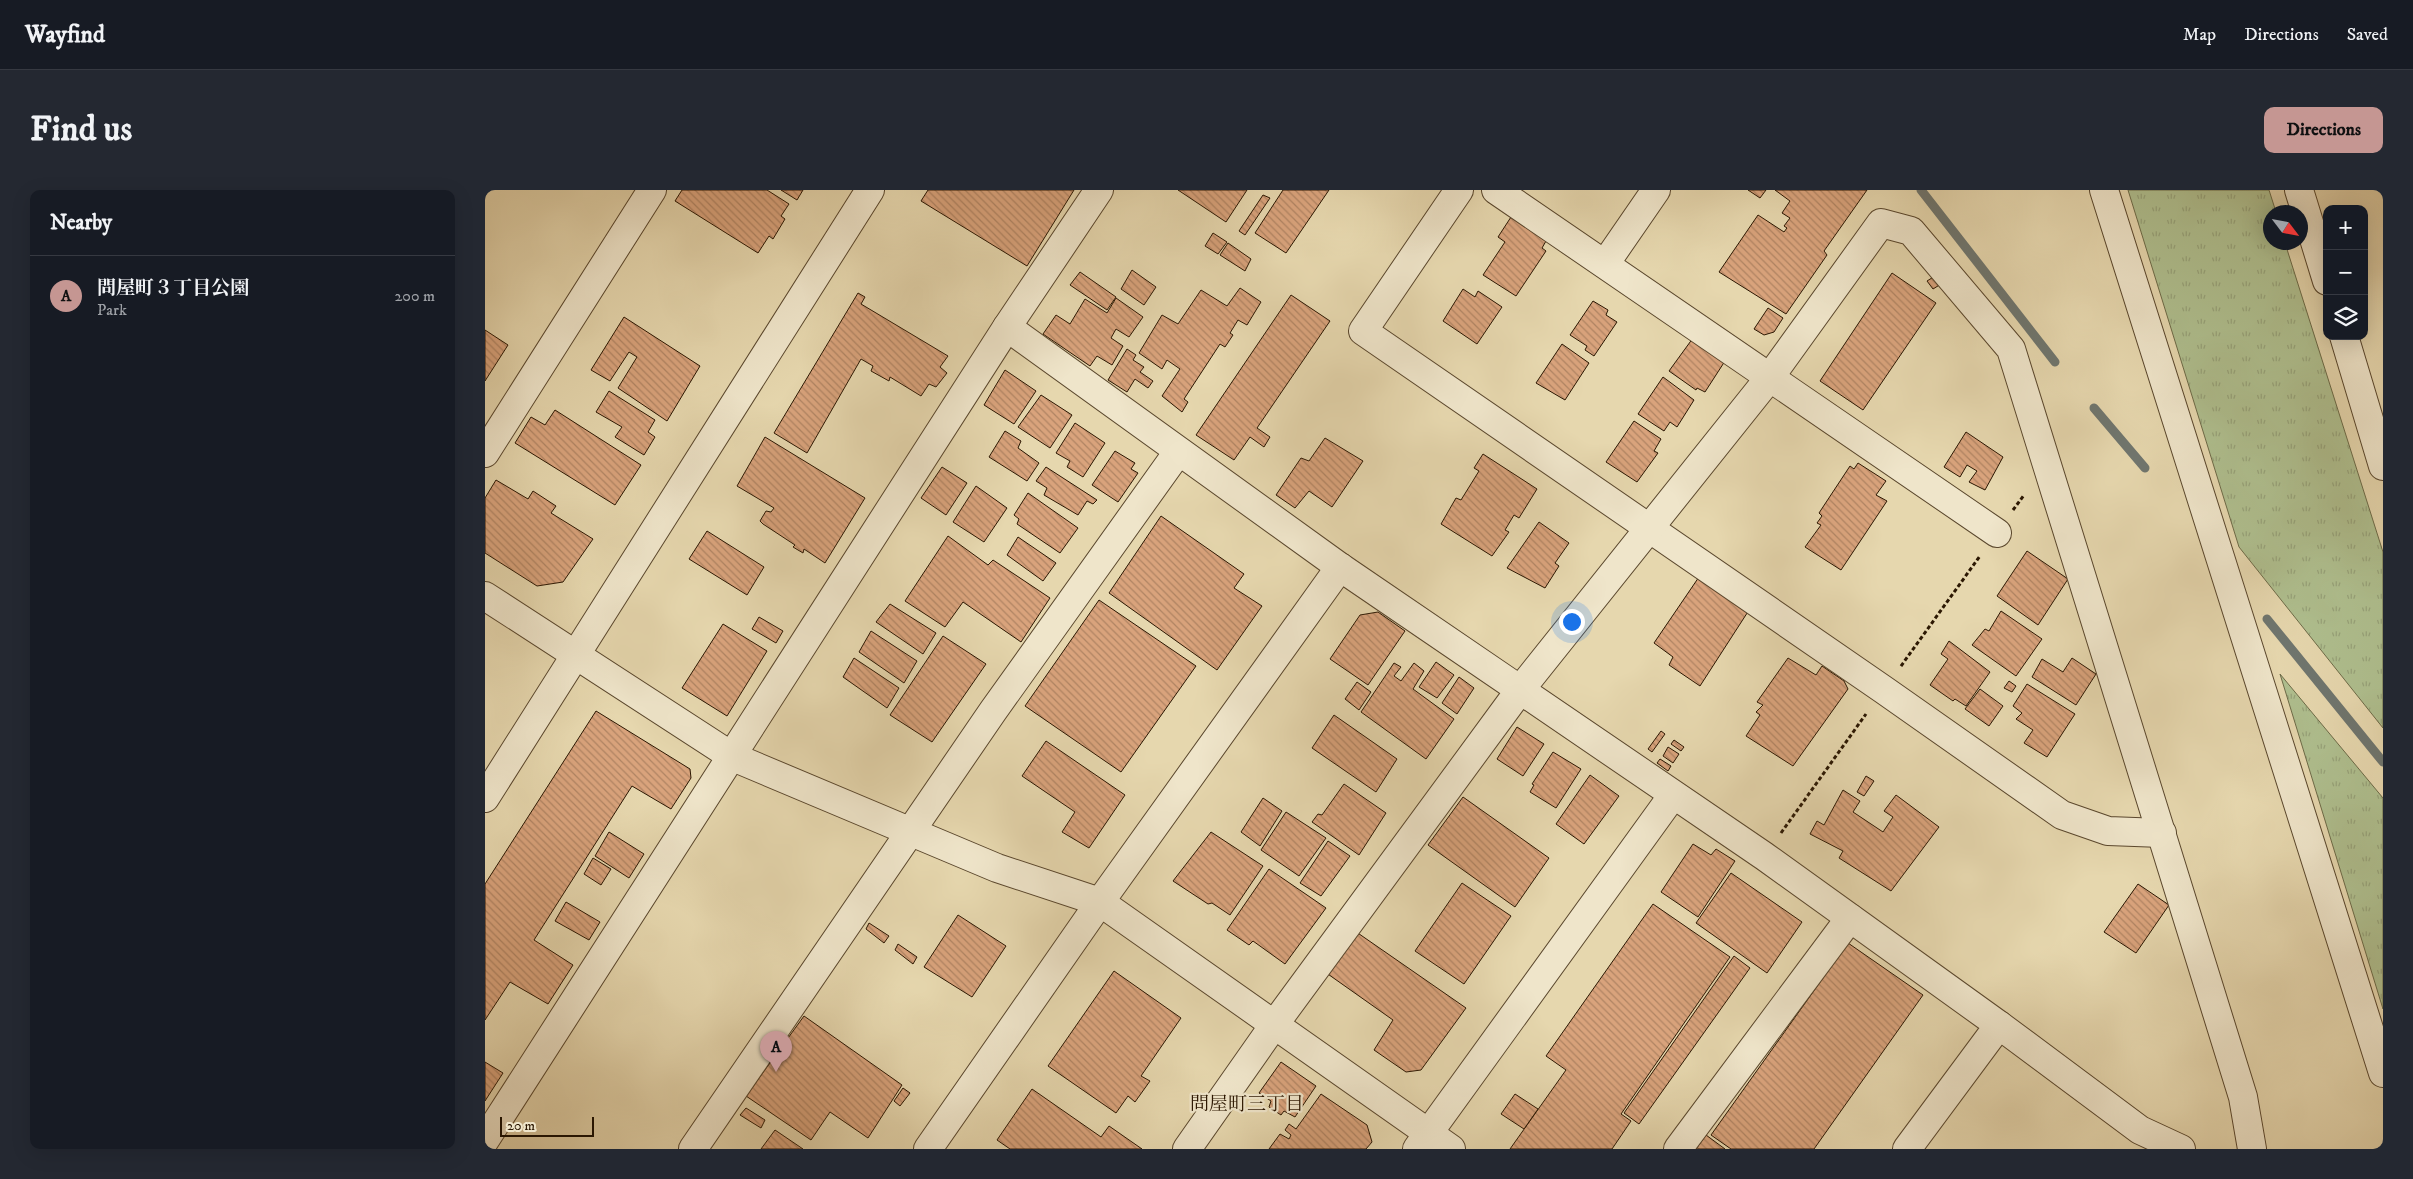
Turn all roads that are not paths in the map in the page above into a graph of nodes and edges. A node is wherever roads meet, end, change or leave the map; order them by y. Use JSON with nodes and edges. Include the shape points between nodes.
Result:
{"nodes":[{"id":1,"x":652,"y":190,"type":"edge"},
{"id":2,"x":870,"y":190,"type":"edge"},
{"id":3,"x":1099,"y":190,"type":"edge"},
{"id":4,"x":1459,"y":190,"type":"edge"},
{"id":5,"x":1496,"y":190,"type":"edge"},
{"id":6,"x":1655,"y":190,"type":"edge"},
{"id":7,"x":2104,"y":190,"type":"edge"},
{"id":8,"x":2299,"y":190,"type":"edge"},
{"id":9,"x":1605,"y":264,"type":"junction"},
{"id":10,"x":2323,"y":268,"type":"edge"},
{"id":11,"x":1007,"y":327,"type":"junction"},
{"id":12,"x":2344,"y":340,"type":"edge"},
{"id":13,"x":1770,"y":377,"type":"junction"},
{"id":14,"x":1179,"y":452,"type":"junction"},
{"id":15,"x":485,"y":453,"type":"edge"},
{"id":16,"x":2383,"y":466,"type":"edge"},
{"id":17,"x":1651,"y":529,"type":"junction"},
{"id":18,"x":1997,"y":533,"type":"road end"},
{"id":19,"x":1340,"y":566,"type":"junction"},
{"id":20,"x":485,"y":596,"type":"edge"},
{"id":21,"x":577,"y":656,"type":"junction"},
{"id":22,"x":1520,"y":690,"type":"junction"},
{"id":23,"x":733,"y":757,"type":"junction"},
{"id":24,"x":1673,"y":795,"type":"junction"},
{"id":25,"x":485,"y":798,"type":"edge"},
{"id":26,"x":910,"y":832,"type":"junction"},
{"id":27,"x":2162,"y":833,"type":"junction"},
{"id":28,"x":1100,"y":902,"type":"junction"},
{"id":29,"x":1850,"y":918,"type":"junction"},
{"id":30,"x":1274,"y":1025,"type":"junction"},
{"id":31,"x":1999,"y":1025,"type":"junction"},
{"id":32,"x":2383,"y":1073,"type":"edge"},
{"id":33,"x":485,"y":1140,"type":"edge"},
{"id":34,"x":1423,"y":1141,"type":"edge"},
{"id":35,"x":2146,"y":1142,"type":"edge"},
{"id":36,"x":693,"y":1149,"type":"edge"},
{"id":37,"x":928,"y":1149,"type":"edge"},
{"id":38,"x":1187,"y":1149,"type":"edge"},
{"id":39,"x":1451,"y":1149,"type":"edge"},
{"id":40,"x":1678,"y":1149,"type":"edge"},
{"id":41,"x":1907,"y":1149,"type":"edge"},
{"id":42,"x":2181,"y":1149,"type":"edge"},
{"id":43,"x":2252,"y":1149,"type":"edge"}],
"edges":[{"from":1,"to":15,"type":"street"},
{"from":2,"to":21,"type":"street"},
{"from":3,"to":11,"type":"street"},
{"from":4,"to":17,"type":"street","via":[[1363,331]]},
{"from":5,"to":9,"type":"street"},
{"from":6,"to":9,"type":"street"},
{"from":7,"to":32,"type":"street"},
{"from":8,"to":10,"type":"street"},
{"from":9,"to":13,"type":"street"},
{"from":11,"to":14,"type":"street"},
{"from":11,"to":23,"type":"street"},
{"from":12,"to":16,"type":"street"},
{"from":13,"to":17,"type":"street"},
{"from":13,"to":18,"type":"street"},
{"from":13,"to":27,"type":"street","via":[[1881,223],[1911,231],[2011,349]]},
{"from":14,"to":19,"type":"street"},
{"from":14,"to":26,"type":"street"},
{"from":17,"to":22,"type":"street"},
{"from":17,"to":27,"type":"street","via":[[2062,815],[2108,831]]},
{"from":19,"to":22,"type":"street"},
{"from":19,"to":28,"type":"street"},
{"from":20,"to":21,"type":"street"},
{"from":21,"to":23,"type":"street"},
{"from":21,"to":25,"type":"street"},
{"from":22,"to":24,"type":"street"},
{"from":22,"to":30,"type":"street"},
{"from":23,"to":26,"type":"street"},
{"from":23,"to":33,"type":"street"},
{"from":24,"to":29,"type":"street"},
{"from":24,"to":34,"type":"street"},
{"from":26,"to":28,"type":"street","via":[[997,868]]},
{"from":26,"to":36,"type":"street"},
{"from":27,"to":43,"type":"street","via":[[2243,1097]]},
{"from":28,"to":30,"type":"street"},
{"from":28,"to":37,"type":"street"},
{"from":29,"to":31,"type":"street"},
{"from":29,"to":40,"type":"street"},
{"from":30,"to":34,"type":"street"},
{"from":30,"to":38,"type":"street"},
{"from":31,"to":35,"type":"street","via":[[2140,1130]]},
{"from":31,"to":41,"type":"street"},
{"from":34,"to":39,"type":"street"},
{"from":35,"to":42,"type":"street"}]}
